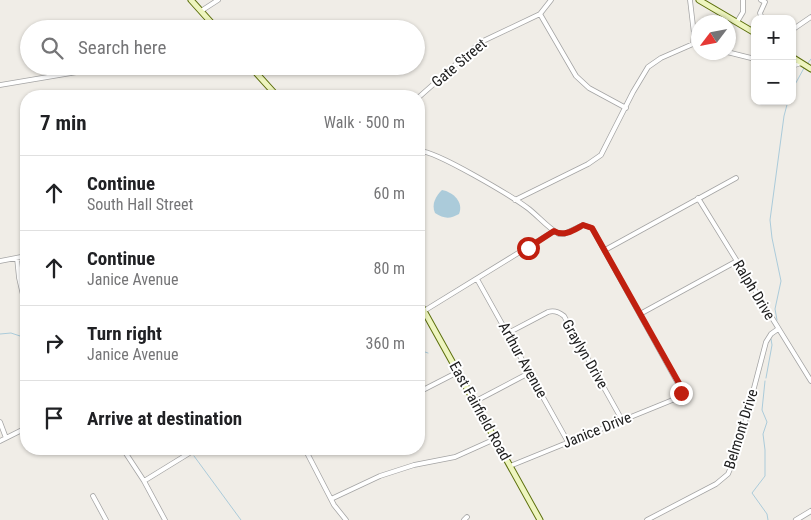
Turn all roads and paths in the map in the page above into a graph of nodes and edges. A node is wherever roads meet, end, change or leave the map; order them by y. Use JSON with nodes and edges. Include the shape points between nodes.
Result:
{"nodes":[{"id":1,"x":191,"y":0,"type":"edge"},
{"id":2,"x":218,"y":0,"type":"edge"},
{"id":3,"x":550,"y":0,"type":"edge"},
{"id":4,"x":690,"y":0,"type":"edge"},
{"id":5,"x":699,"y":0,"type":"edge"},
{"id":6,"x":743,"y":0,"type":"edge"},
{"id":7,"x":764,"y":1,"type":"edge"},
{"id":8,"x":202,"y":11,"type":"junction"},
{"id":9,"x":540,"y":14,"type":"junction"},
{"id":10,"x":692,"y":15,"type":"edge"},
{"id":11,"x":761,"y":15,"type":"edge"},
{"id":12,"x":811,"y":18,"type":"edge"},
{"id":13,"x":210,"y":20,"type":"edge"},
{"id":14,"x":737,"y":22,"type":"junction"},
{"id":15,"x":796,"y":27,"type":"edge"},
{"id":16,"x":751,"y":31,"type":"edge"},
{"id":17,"x":691,"y":45,"type":"edge"},
{"id":18,"x":736,"y":54,"type":"edge"},
{"id":19,"x":751,"y":57,"type":"edge"},
{"id":20,"x":796,"y":60,"type":"edge"},
{"id":21,"x":801,"y":63,"type":"junction"},
{"id":22,"x":796,"y":65,"type":"edge"},
{"id":23,"x":811,"y":69,"type":"edge"},
{"id":24,"x":60,"y":75,"type":"edge"},
{"id":25,"x":258,"y":75,"type":"edge"},
{"id":26,"x":0,"y":85,"type":"edge"},
{"id":27,"x":272,"y":90,"type":"edge"},
{"id":28,"x":425,"y":92,"type":"edge"},
{"id":29,"x":626,"y":108,"type":"junction"},
{"id":30,"x":425,"y":152,"type":"edge"},
{"id":31,"x":736,"y":178,"type":"dead end"},
{"id":32,"x":698,"y":198,"type":"junction"},
{"id":33,"x":515,"y":200,"type":"junction"},
{"id":34,"x":554,"y":231,"type":"junction"},
{"id":35,"x":605,"y":250,"type":"junction"},
{"id":36,"x":20,"y":257,"type":"edge"},
{"id":37,"x":16,"y":258,"type":"junction"},
{"id":38,"x":0,"y":261,"type":"edge"},
{"id":39,"x":737,"y":261,"type":"junction"},
{"id":40,"x":477,"y":279,"type":"junction"},
{"id":41,"x":20,"y":283,"type":"edge"},
{"id":42,"x":425,"y":310,"type":"edge"},
{"id":43,"x":640,"y":314,"type":"junction"},
{"id":44,"x":425,"y":318,"type":"edge"},
{"id":45,"x":778,"y":329,"type":"junction"},
{"id":46,"x":508,"y":334,"type":"junction"},
{"id":47,"x":458,"y":372,"type":"junction"},
{"id":48,"x":529,"y":372,"type":"junction"},
{"id":49,"x":811,"y":381,"type":"edge"},
{"id":50,"x":425,"y":389,"type":"edge"},
{"id":51,"x":474,"y":402,"type":"junction"},
{"id":52,"x":622,"y":420,"type":"junction"},
{"id":53,"x":0,"y":422,"type":"edge"},
{"id":54,"x":20,"y":431,"type":"edge"},
{"id":55,"x":6,"y":438,"type":"junction"},
{"id":56,"x":495,"y":439,"type":"junction"},
{"id":57,"x":0,"y":441,"type":"edge"},
{"id":58,"x":568,"y":442,"type":"junction"},
{"id":59,"x":126,"y":455,"type":"edge"},
{"id":60,"x":186,"y":455,"type":"edge"},
{"id":61,"x":308,"y":455,"type":"edge"},
{"id":62,"x":510,"y":466,"type":"junction"},
{"id":63,"x":144,"y":481,"type":"junction"},
{"id":64,"x":93,"y":496,"type":"dead end"},
{"id":65,"x":331,"y":499,"type":"junction"},
{"id":66,"x":811,"y":511,"type":"edge"},
{"id":67,"x":106,"y":520,"type":"edge"},
{"id":68,"x":166,"y":520,"type":"edge"},
{"id":69,"x":346,"y":520,"type":"edge"},
{"id":70,"x":540,"y":520,"type":"edge"},
{"id":71,"x":647,"y":520,"type":"edge"},
{"id":72,"x":796,"y":520,"type":"edge"}],
"edges":[{"from":1,"to":8,"type":"main road"},
{"from":2,"to":8,"type":"street"},
{"from":3,"to":9,"type":"street","name":"Gate Street"},
{"from":4,"to":10,"type":"street"},
{"from":5,"to":14,"type":"main road"},
{"from":6,"to":14,"type":"street","via":[[743,12]]},
{"from":7,"to":11,"type":"street"},
{"from":8,"to":13,"type":"main road"},
{"from":9,"to":28,"type":"street","name":"Gate Street","via":[[481,42]]},
{"from":9,"to":29,"type":"street","via":[[576,76],[589,88]]},
{"from":12,"to":15,"type":"street"},
{"from":14,"to":16,"type":"main road"},
{"from":17,"to":29,"type":"street","via":[[648,67]]},
{"from":18,"to":19,"type":"street"},
{"from":20,"to":21,"type":"main road"},
{"from":21,"to":22,"type":"street"},
{"from":21,"to":23,"type":"main road"},
{"from":24,"to":26,"type":"street"},
{"from":25,"to":27,"type":"main road"},
{"from":29,"to":33,"type":"street","via":[[601,155]]},
{"from":30,"to":33,"type":"street","via":[[445,160]]},
{"from":31,"to":32,"type":"street"},
{"from":32,"to":35,"type":"street"},
{"from":32,"to":39,"type":"street","name":"Ralph Drive"},
{"from":33,"to":34,"type":"street"},
{"from":34,"to":35,"type":"street","via":[[564,234],[583,225],[588,226]]},
{"from":34,"to":40,"type":"street"},
{"from":35,"to":43,"type":"street"},
{"from":36,"to":37,"type":"street"},
{"from":37,"to":38,"type":"street"},
{"from":37,"to":41,"type":"street"},
{"from":39,"to":43,"type":"street"},
{"from":39,"to":45,"type":"street","name":"Ralph Drive"},
{"from":40,"to":42,"type":"street"},
{"from":40,"to":46,"type":"street","name":"Arthur Avenue"},
{"from":43,"to":52,"type":"street","name":"Janice Drive","via":[[680,385],[681,393],[674,399]]},
{"from":44,"to":47,"type":"main road","name":"East Fairfield Road"},
{"from":45,"to":49,"type":"street","name":"Ralph Drive"},
{"from":45,"to":71,"type":"street","name":"Belmont Drive","via":[[766,342],[737,453],[728,474],[716,484]]},
{"from":46,"to":48,"type":"street","name":"Arthur Avenue"},
{"from":46,"to":52,"type":"street","name":"Graylyn Drive","via":[[548,312],[555,311],[564,316]]},
{"from":47,"to":50,"type":"street"},
{"from":47,"to":51,"type":"main road","name":"East Fairfield Road"},
{"from":48,"to":51,"type":"street"},
{"from":48,"to":58,"type":"street","name":"Arthur Avenue"},
{"from":51,"to":56,"type":"main road","name":"East Fairfield Road"},
{"from":52,"to":58,"type":"street","name":"Janice Drive"},
{"from":53,"to":55,"type":"street"},
{"from":54,"to":55,"type":"street"},
{"from":55,"to":57,"type":"street"},
{"from":56,"to":62,"type":"main road","name":"East Fairfield Road"},
{"from":56,"to":65,"type":"street","via":[[455,457],[380,476]]},
{"from":58,"to":62,"type":"street","name":"Janice Drive"},
{"from":59,"to":63,"type":"street"},
{"from":60,"to":63,"type":"street"},
{"from":61,"to":65,"type":"street"},
{"from":62,"to":70,"type":"main road","name":"East Fairfield Road"},
{"from":63,"to":68,"type":"street"},
{"from":64,"to":67,"type":"street"},
{"from":65,"to":69,"type":"street"},
{"from":66,"to":72,"type":"street"}]}
